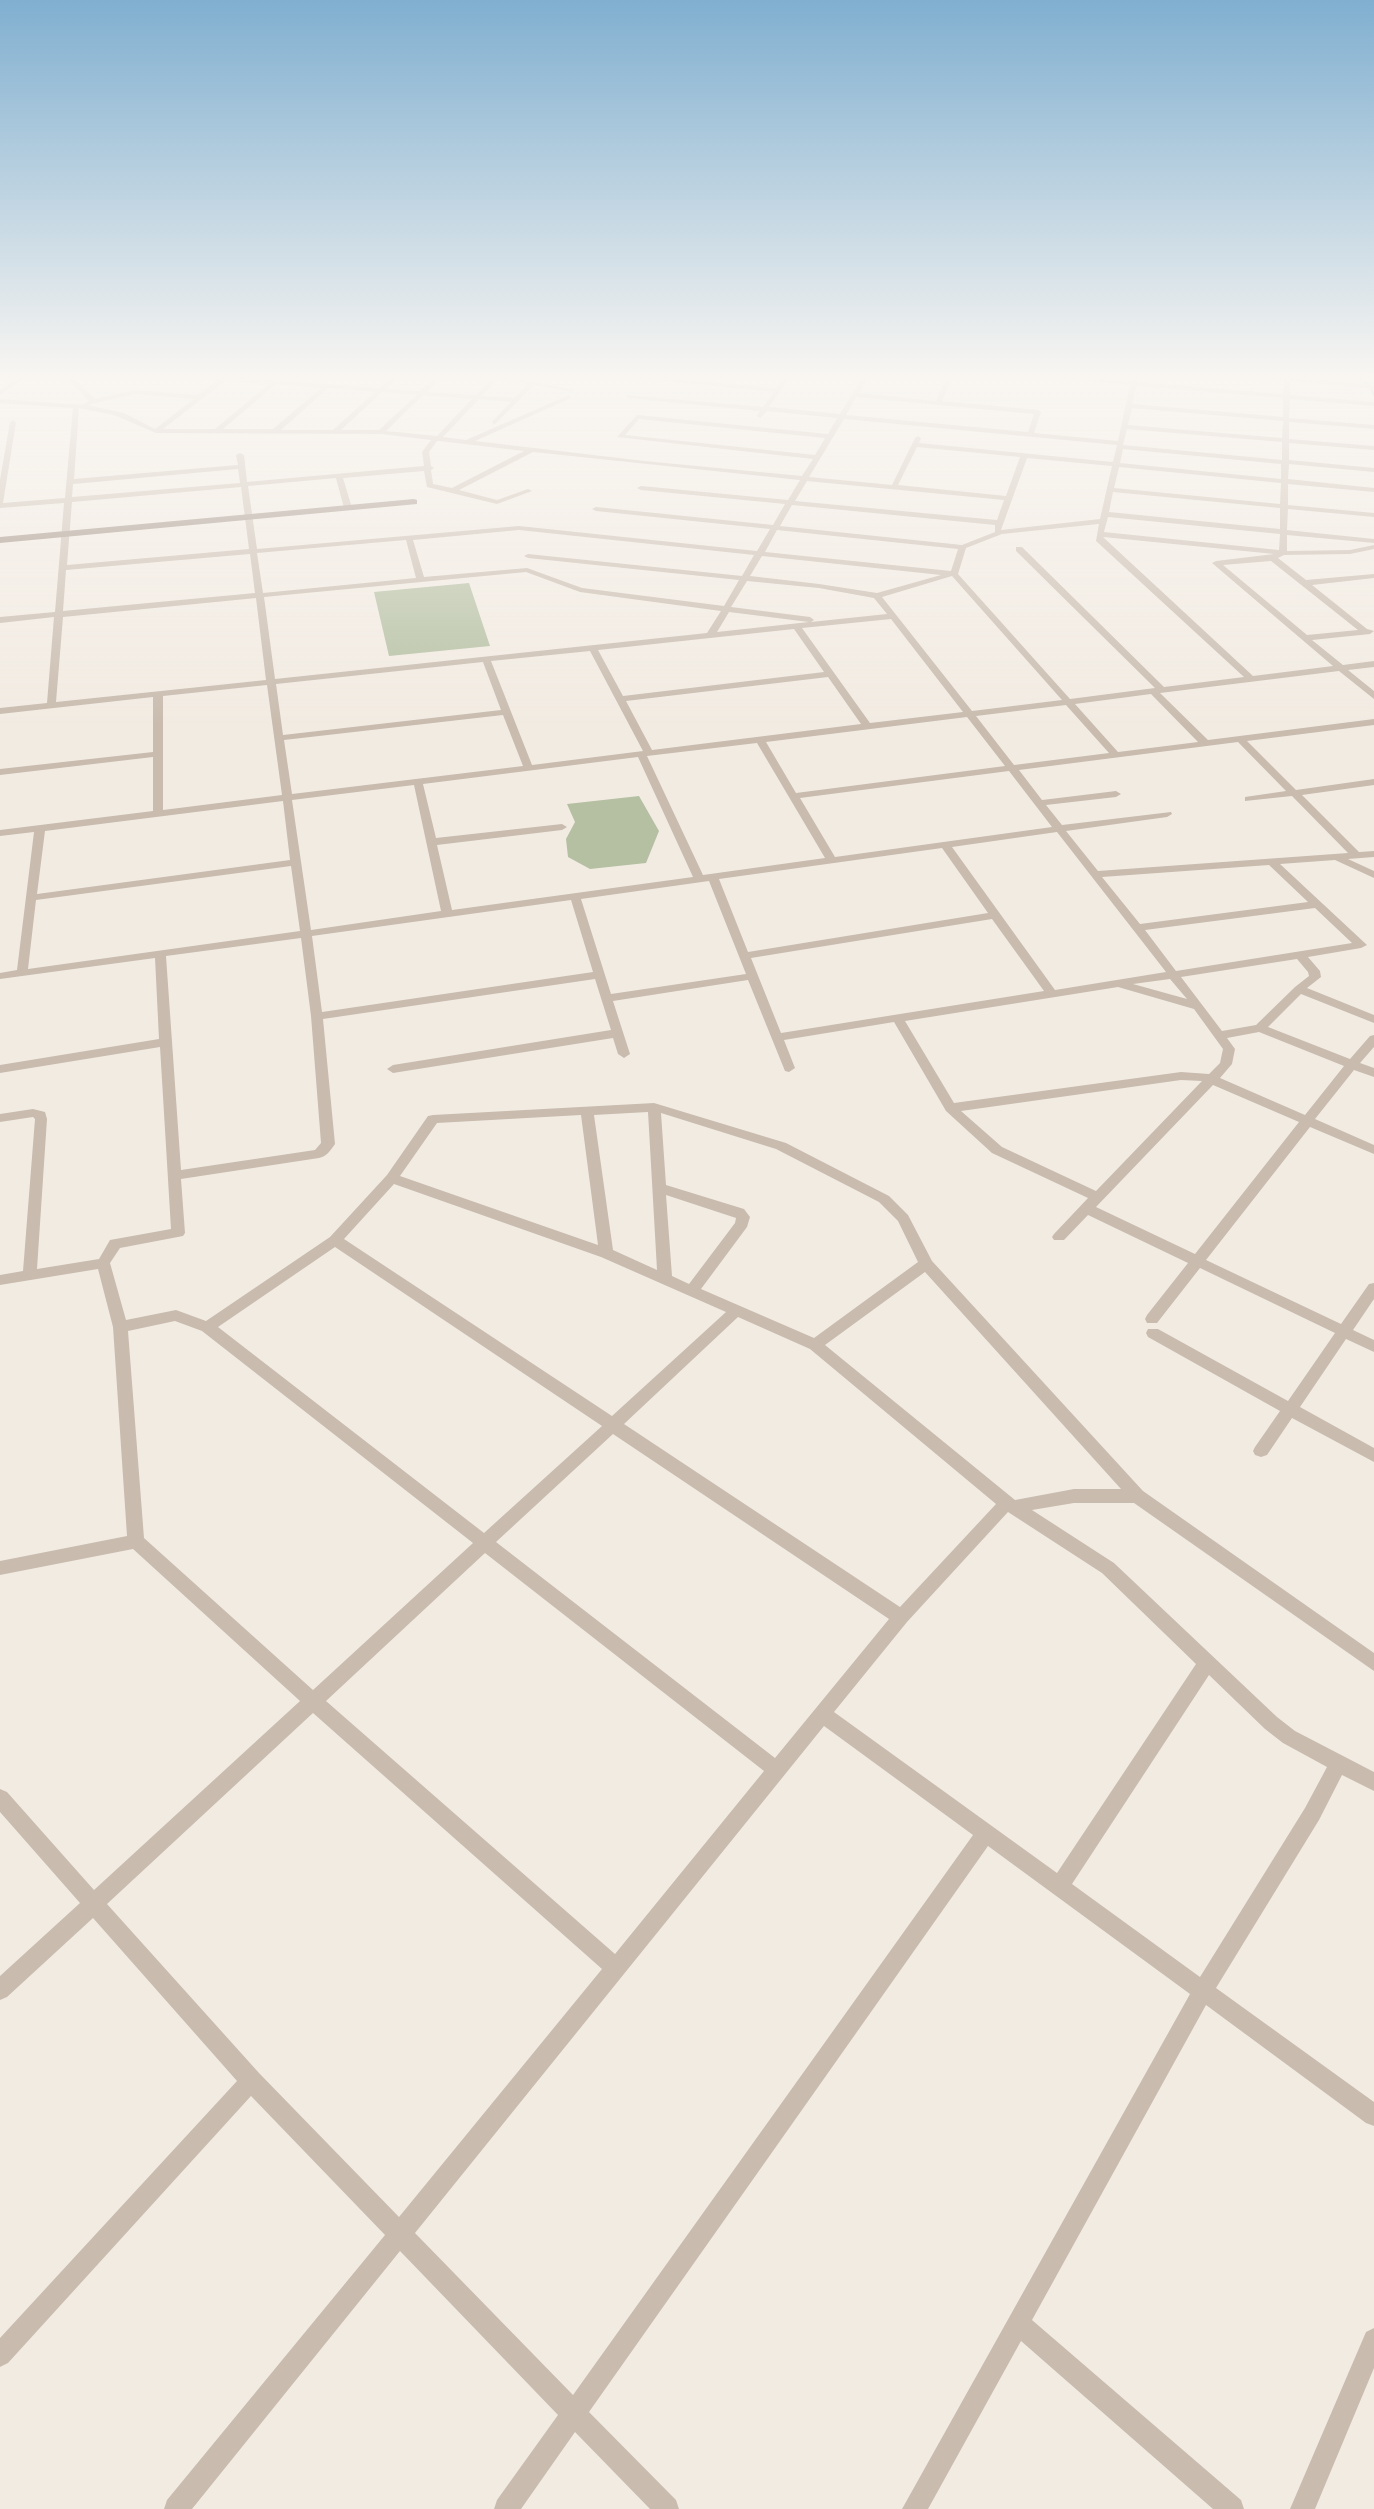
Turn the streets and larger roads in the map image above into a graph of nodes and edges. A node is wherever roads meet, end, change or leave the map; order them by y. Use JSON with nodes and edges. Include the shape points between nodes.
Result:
{"nodes":[{"id":1,"x":68,"y":491,"type":"edge"},
{"id":2,"x":166,"y":491,"type":"edge"},
{"id":3,"x":245,"y":491,"type":"edge"},
{"id":4,"x":343,"y":491,"type":"edge"},
{"id":5,"x":452,"y":491,"type":"edge"},
{"id":6,"x":528,"y":491,"type":"dead end"},
{"id":7,"x":674,"y":491,"type":"edge"},
{"id":8,"x":797,"y":491,"type":"edge"},
{"id":9,"x":933,"y":491,"type":"edge"},
{"id":10,"x":1011,"y":491,"type":"edge"},
{"id":11,"x":1110,"y":491,"type":"edge"},
{"id":12,"x":1122,"y":491,"type":"edge"},
{"id":13,"x":1284,"y":491,"type":"edge"},
{"id":14,"x":1008,"y":499,"type":"junction"},
{"id":15,"x":68,"y":500,"type":"junction"},
{"id":16,"x":414,"y":502,"type":"dead end"},
{"id":17,"x":791,"y":502,"type":"junction"},
{"id":18,"x":0,"y":504,"type":"edge"},
{"id":19,"x":1284,"y":506,"type":"junction"},
{"id":20,"x":348,"y":508,"type":"junction"},
{"id":21,"x":596,"y":509,"type":"dead end"},
{"id":22,"x":1374,"y":515,"type":"edge"},
{"id":23,"x":249,"y":517,"type":"junction"},
{"id":24,"x":1104,"y":517,"type":"junction"},
{"id":25,"x":999,"y":523,"type":"junction"},
{"id":26,"x":775,"y":528,"type":"junction"},
{"id":27,"x":1283,"y":532,"type":"junction"},
{"id":28,"x":65,"y":534,"type":"junction"},
{"id":29,"x":995,"y":534,"type":"junction"},
{"id":30,"x":1100,"y":534,"type":"junction"},
{"id":31,"x":409,"y":538,"type":"junction"},
{"id":32,"x":0,"y":540,"type":"edge"},
{"id":33,"x":1374,"y":541,"type":"edge"},
{"id":34,"x":524,"y":542,"type":"junction"},
{"id":35,"x":963,"y":547,"type":"junction"},
{"id":36,"x":1374,"y":547,"type":"edge"},
{"id":37,"x":1019,"y":549,"type":"dead end"},
{"id":38,"x":253,"y":551,"type":"junction"},
{"id":39,"x":760,"y":553,"type":"junction"},
{"id":40,"x":1283,"y":553,"type":"junction"},
{"id":41,"x":1273,"y":558,"type":"junction"},
{"id":42,"x":62,"y":568,"type":"junction"},
{"id":43,"x":527,"y":570,"type":"junction"},
{"id":44,"x":954,"y":574,"type":"junction"},
{"id":45,"x":1374,"y":576,"type":"edge"},
{"id":46,"x":745,"y":578,"type":"junction"},
{"id":47,"x":421,"y":580,"type":"junction"},
{"id":48,"x":1304,"y":583,"type":"junction"},
{"id":49,"x":260,"y":596,"type":"junction"},
{"id":50,"x":877,"y":596,"type":"junction"},
{"id":51,"x":726,"y":609,"type":"junction"},
{"id":52,"x":58,"y":614,"type":"junction"},
{"id":53,"x":894,"y":616,"type":"junction"},
{"id":54,"x":0,"y":620,"type":"edge"},
{"id":55,"x":817,"y":624,"type":"junction"},
{"id":56,"x":796,"y":626,"type":"junction"},
{"id":57,"x":1369,"y":631,"type":"edge"},
{"id":58,"x":710,"y":636,"type":"junction"},
{"id":59,"x":1305,"y":638,"type":"junction"},
{"id":60,"x":593,"y":648,"type":"junction"},
{"id":61,"x":486,"y":660,"type":"junction"},
{"id":62,"x":1374,"y":664,"type":"edge"},
{"id":63,"x":1341,"y":668,"type":"junction"},
{"id":64,"x":830,"y":674,"type":"junction"},
{"id":65,"x":1251,"y":679,"type":"junction"},
{"id":66,"x":271,"y":682,"type":"junction"},
{"id":67,"x":1158,"y":691,"type":"junction"},
{"id":68,"x":158,"y":694,"type":"junction"},
{"id":69,"x":1374,"y":696,"type":"edge"},
{"id":70,"x":620,"y":699,"type":"junction"},
{"id":71,"x":1068,"y":702,"type":"junction"},
{"id":72,"x":51,"y":706,"type":"junction"},
{"id":73,"x":0,"y":711,"type":"edge"},
{"id":74,"x":507,"y":712,"type":"junction"},
{"id":75,"x":971,"y":714,"type":"junction"},
{"id":76,"x":1374,"y":722,"type":"edge"},
{"id":77,"x":868,"y":727,"type":"junction"},
{"id":78,"x":279,"y":738,"type":"junction"},
{"id":79,"x":1240,"y":739,"type":"junction"},
{"id":80,"x":760,"y":740,"type":"junction"},
{"id":81,"x":1206,"y":744,"type":"junction"},
{"id":82,"x":157,"y":754,"type":"junction"},
{"id":83,"x":645,"y":754,"type":"junction"},
{"id":84,"x":1116,"y":755,"type":"junction"},
{"id":85,"x":529,"y":768,"type":"junction"},
{"id":86,"x":1013,"y":768,"type":"junction"},
{"id":87,"x":0,"y":772,"type":"edge"},
{"id":88,"x":418,"y":782,"type":"junction"},
{"id":89,"x":1374,"y":782,"type":"edge"},
{"id":90,"x":1294,"y":793,"type":"junction"},
{"id":91,"x":1116,"y":794,"type":"dead end"},
{"id":92,"x":793,"y":796,"type":"junction"},
{"id":93,"x":287,"y":798,"type":"junction"},
{"id":94,"x":1249,"y":799,"type":"dead end"},
{"id":95,"x":1040,"y":803,"type":"junction"},
{"id":96,"x":159,"y":814,"type":"junction"},
{"id":97,"x":1167,"y":814,"type":"dead end"},
{"id":98,"x":562,"y":827,"type":"dead end"},
{"id":99,"x":40,"y":828,"type":"junction"},
{"id":100,"x":1060,"y":829,"type":"junction"},
{"id":101,"x":0,"y":833,"type":"edge"},
{"id":102,"x":432,"y":842,"type":"junction"},
{"id":103,"x":945,"y":845,"type":"junction"},
{"id":104,"x":1374,"y":855,"type":"edge"},
{"id":105,"x":1357,"y":856,"type":"junction"},
{"id":106,"x":1339,"y":858,"type":"junction"},
{"id":107,"x":832,"y":861,"type":"junction"},
{"id":108,"x":1271,"y":861,"type":"junction"},
{"id":109,"x":296,"y":862,"type":"junction"},
{"id":110,"x":1095,"y":874,"type":"junction"},
{"id":111,"x":1374,"y":875,"type":"edge"},
{"id":112,"x":713,"y":877,"type":"junction"},
{"id":113,"x":699,"y":879,"type":"junction"},
{"id":114,"x":575,"y":896,"type":"junction"},
{"id":115,"x":30,"y":898,"type":"junction"},
{"id":116,"x":1317,"y":904,"type":"junction"},
{"id":117,"x":447,"y":914,"type":"junction"},
{"id":118,"x":994,"y":915,"type":"junction"},
{"id":119,"x":1137,"y":929,"type":"junction"},
{"id":120,"x":306,"y":934,"type":"junction"},
{"id":121,"x":160,"y":954,"type":"junction"},
{"id":122,"x":1299,"y":954,"type":"junction"},
{"id":123,"x":744,"y":956,"type":"junction"},
{"id":124,"x":22,"y":973,"type":"junction"},
{"id":125,"x":1173,"y":974,"type":"junction"},
{"id":126,"x":600,"y":975,"type":"junction"},
{"id":127,"x":0,"y":976,"type":"edge"},
{"id":128,"x":753,"y":976,"type":"junction"},
{"id":129,"x":1116,"y":983,"type":"junction"},
{"id":130,"x":1299,"y":989,"type":"junction"},
{"id":131,"x":1052,"y":994,"type":"junction"},
{"id":132,"x":607,"y":998,"type":"junction"},
{"id":133,"x":1198,"y":1006,"type":"junction"},
{"id":134,"x":317,"y":1016,"type":"junction"},
{"id":135,"x":897,"y":1018,"type":"junction"},
{"id":136,"x":1374,"y":1019,"type":"edge"},
{"id":137,"x":1260,"y":1028,"type":"junction"},
{"id":138,"x":618,"y":1033,"type":"junction"},
{"id":139,"x":1220,"y":1035,"type":"junction"},
{"id":140,"x":778,"y":1037,"type":"junction"},
{"id":141,"x":1374,"y":1039,"type":"edge"},
{"id":142,"x":166,"y":1042,"type":"junction"},
{"id":143,"x":624,"y":1054,"type":"dead end"},
{"id":144,"x":1352,"y":1064,"type":"junction"},
{"id":145,"x":789,"y":1068,"type":"dead end"},
{"id":146,"x":0,"y":1069,"type":"edge"},
{"id":147,"x":393,"y":1069,"type":"dead end"},
{"id":148,"x":1374,"y":1073,"type":"edge"},
{"id":149,"x":1209,"y":1078,"type":"junction"},
{"id":150,"x":654,"y":1107,"type":"junction"},
{"id":151,"x":950,"y":1108,"type":"junction"},
{"id":152,"x":587,"y":1111,"type":"junction"},
{"id":153,"x":0,"y":1118,"type":"edge"},
{"id":154,"x":1306,"y":1121,"type":"junction"},
{"id":155,"x":1374,"y":1150,"type":"edge"},
{"id":156,"x":174,"y":1175,"type":"junction"},
{"id":157,"x":391,"y":1178,"type":"junction"},
{"id":158,"x":659,"y":1188,"type":"junction"},
{"id":159,"x":1091,"y":1203,"type":"junction"},
{"id":160,"x":1059,"y":1237,"type":"dead end"},
{"id":161,"x":335,"y":1240,"type":"junction"},
{"id":162,"x":606,"y":1253,"type":"junction"},
{"id":163,"x":1195,"y":1261,"type":"junction"},
{"id":164,"x":103,"y":1263,"type":"junction"},
{"id":165,"x":926,"y":1264,"type":"junction"},
{"id":166,"x":30,"y":1274,"type":"junction"},
{"id":167,"x":665,"y":1277,"type":"junction"},
{"id":168,"x":0,"y":1280,"type":"edge"},
{"id":169,"x":1374,"y":1288,"type":"edge"},
{"id":170,"x":692,"y":1290,"type":"junction"},
{"id":171,"x":736,"y":1311,"type":"junction"},
{"id":172,"x":207,"y":1326,"type":"junction"},
{"id":173,"x":120,"y":1327,"type":"junction"},
{"id":174,"x":1344,"y":1332,"type":"junction"},
{"id":175,"x":816,"y":1345,"type":"junction"},
{"id":176,"x":1374,"y":1346,"type":"edge"},
{"id":177,"x":1289,"y":1410,"type":"junction"},
{"id":178,"x":612,"y":1425,"type":"junction"},
{"id":179,"x":1261,"y":1451,"type":"dead end"},
{"id":180,"x":1374,"y":1456,"type":"edge"},
{"id":181,"x":1138,"y":1496,"type":"junction"},
{"id":182,"x":1010,"y":1505,"type":"junction"},
{"id":183,"x":136,"y":1541,"type":"junction"},
{"id":184,"x":485,"y":1543,"type":"junction"},
{"id":185,"x":0,"y":1568,"type":"edge"},
{"id":186,"x":901,"y":1617,"type":"junction"},
{"id":187,"x":1209,"y":1661,"type":"junction"},
{"id":188,"x":1374,"y":1663,"type":"edge"},
{"id":189,"x":313,"y":1701,"type":"junction"},
{"id":190,"x":822,"y":1714,"type":"junction"},
{"id":191,"x":1339,"y":1763,"type":"junction"},
{"id":192,"x":777,"y":1770,"type":"junction"},
{"id":193,"x":1374,"y":1782,"type":"edge"},
{"id":194,"x":0,"y":1798,"type":"edge"},
{"id":195,"x":986,"y":1833,"type":"junction"},
{"id":196,"x":1059,"y":1886,"type":"junction"},
{"id":197,"x":95,"y":1903,"type":"junction"},
{"id":198,"x":617,"y":1968,"type":"junction"},
{"id":199,"x":0,"y":1990,"type":"edge"},
{"id":200,"x":1203,"y":1991,"type":"junction"},
{"id":201,"x":251,"y":2081,"type":"junction"},
{"id":202,"x":1374,"y":2115,"type":"edge"},
{"id":203,"x":399,"y":2235,"type":"junction"},
{"id":204,"x":1018,"y":2323,"type":"junction"},
{"id":205,"x":1374,"y":2340,"type":"edge"},
{"id":206,"x":0,"y":2355,"type":"edge"},
{"id":207,"x":574,"y":2415,"type":"junction"},
{"id":208,"x":176,"y":2509,"type":"edge"},
{"id":209,"x":506,"y":2509,"type":"edge"},
{"id":210,"x":667,"y":2509,"type":"edge"},
{"id":211,"x":914,"y":2509,"type":"edge"},
{"id":212,"x":1232,"y":2509,"type":"edge"},
{"id":213,"x":1302,"y":2509,"type":"edge"}],
"edges":[{"from":1,"to":15,"type":"street"},
{"from":2,"to":15,"type":"street"},
{"from":3,"to":23,"type":"street"},
{"from":4,"to":20,"type":"street"},
{"from":5,"to":6,"type":"street","via":[[497,502]]},
{"from":7,"to":17,"type":"street"},
{"from":8,"to":17,"type":"street"},
{"from":9,"to":14,"type":"street"},
{"from":10,"to":14,"type":"street"},
{"from":11,"to":24,"type":"street"},
{"from":12,"to":19,"type":"street"},
{"from":13,"to":19,"type":"street"},
{"from":14,"to":25,"type":"street"},
{"from":15,"to":18,"type":"street"},
{"from":15,"to":28,"type":"street"},
{"from":16,"to":20,"type":"street"},
{"from":17,"to":25,"type":"street"},
{"from":17,"to":26,"type":"street"},
{"from":19,"to":22,"type":"street"},
{"from":19,"to":27,"type":"street"},
{"from":20,"to":23,"type":"street"},
{"from":21,"to":26,"type":"street"},
{"from":23,"to":28,"type":"street"},
{"from":23,"to":38,"type":"street"},
{"from":24,"to":27,"type":"street"},
{"from":24,"to":29,"type":"street"},
{"from":24,"to":30,"type":"street"},
{"from":25,"to":29,"type":"street"},
{"from":26,"to":35,"type":"street"},
{"from":26,"to":39,"type":"street"},
{"from":27,"to":33,"type":"street"},
{"from":27,"to":40,"type":"street"},
{"from":28,"to":32,"type":"street"},
{"from":28,"to":42,"type":"street"},
{"from":29,"to":35,"type":"street"},
{"from":30,"to":40,"type":"street"},
{"from":30,"to":65,"type":"street","via":[[1099,539]]},
{"from":31,"to":34,"type":"street"},
{"from":31,"to":38,"type":"street"},
{"from":31,"to":47,"type":"street"},
{"from":34,"to":39,"type":"street"},
{"from":34,"to":43,"type":"street"},
{"from":34,"to":46,"type":"street"},
{"from":35,"to":44,"type":"street"},
{"from":36,"to":40,"type":"street"},
{"from":37,"to":67,"type":"street"},
{"from":38,"to":42,"type":"street"},
{"from":38,"to":49,"type":"street"},
{"from":39,"to":44,"type":"street"},
{"from":39,"to":46,"type":"street"},
{"from":40,"to":41,"type":"street"},
{"from":41,"to":48,"type":"street"},
{"from":41,"to":59,"type":"street","via":[[1216,563]]},
{"from":42,"to":52,"type":"street"},
{"from":43,"to":47,"type":"street"},
{"from":43,"to":51,"type":"street","via":[[580,590]]},
{"from":44,"to":50,"type":"street"},
{"from":44,"to":71,"type":"street"},
{"from":45,"to":48,"type":"street"},
{"from":46,"to":50,"type":"street"},
{"from":46,"to":51,"type":"street"},
{"from":47,"to":49,"type":"street"},
{"from":48,"to":57,"type":"street"},
{"from":49,"to":52,"type":"street"},
{"from":49,"to":66,"type":"street"},
{"from":50,"to":53,"type":"street"},
{"from":51,"to":55,"type":"street"},
{"from":51,"to":58,"type":"street"},
{"from":52,"to":54,"type":"street"},
{"from":52,"to":72,"type":"street"},
{"from":53,"to":55,"type":"street"},
{"from":53,"to":75,"type":"street"},
{"from":55,"to":56,"type":"street"},
{"from":56,"to":58,"type":"street"},
{"from":56,"to":64,"type":"street"},
{"from":57,"to":59,"type":"street"},
{"from":58,"to":60,"type":"street"},
{"from":59,"to":63,"type":"street"},
{"from":60,"to":61,"type":"street"},
{"from":60,"to":70,"type":"street"},
{"from":61,"to":66,"type":"street"},
{"from":61,"to":74,"type":"street"},
{"from":62,"to":63,"type":"street"},
{"from":63,"to":65,"type":"street"},
{"from":63,"to":69,"type":"street"},
{"from":64,"to":70,"type":"street"},
{"from":64,"to":77,"type":"street"},
{"from":65,"to":67,"type":"street"},
{"from":66,"to":68,"type":"street"},
{"from":66,"to":78,"type":"street"},
{"from":67,"to":71,"type":"street"},
{"from":67,"to":81,"type":"street"},
{"from":68,"to":72,"type":"street"},
{"from":68,"to":82,"type":"street"},
{"from":70,"to":83,"type":"street"},
{"from":71,"to":75,"type":"street"},
{"from":71,"to":84,"type":"street"},
{"from":72,"to":73,"type":"street"},
{"from":74,"to":78,"type":"street"},
{"from":74,"to":85,"type":"street"},
{"from":75,"to":77,"type":"street"},
{"from":75,"to":86,"type":"street"},
{"from":76,"to":79,"type":"street"},
{"from":77,"to":80,"type":"street"},
{"from":78,"to":93,"type":"street"},
{"from":79,"to":81,"type":"street"},
{"from":79,"to":90,"type":"street"},
{"from":80,"to":83,"type":"street"},
{"from":80,"to":92,"type":"street"},
{"from":81,"to":84,"type":"street"},
{"from":82,"to":87,"type":"street"},
{"from":82,"to":96,"type":"street"},
{"from":83,"to":85,"type":"street"},
{"from":83,"to":113,"type":"street"},
{"from":84,"to":86,"type":"street"},
{"from":85,"to":88,"type":"street"},
{"from":86,"to":92,"type":"street"},
{"from":86,"to":95,"type":"street"},
{"from":88,"to":93,"type":"street"},
{"from":88,"to":102,"type":"street"},
{"from":89,"to":90,"type":"street"},
{"from":90,"to":94,"type":"street"},
{"from":90,"to":105,"type":"street"},
{"from":91,"to":95,"type":"street"},
{"from":92,"to":107,"type":"street"},
{"from":93,"to":96,"type":"street"},
{"from":93,"to":109,"type":"street"},
{"from":95,"to":100,"type":"street"},
{"from":96,"to":99,"type":"street"},
{"from":97,"to":100,"type":"street"},
{"from":98,"to":102,"type":"street"},
{"from":99,"to":101,"type":"street"},
{"from":99,"to":115,"type":"street"},
{"from":100,"to":103,"type":"street"},
{"from":100,"to":110,"type":"street"},
{"from":102,"to":117,"type":"street"},
{"from":103,"to":107,"type":"street"},
{"from":103,"to":118,"type":"street"},
{"from":104,"to":105,"type":"street"},
{"from":105,"to":106,"type":"street"},
{"from":106,"to":108,"type":"street"},
{"from":106,"to":111,"type":"street"},
{"from":107,"to":112,"type":"street"},
{"from":108,"to":110,"type":"street"},
{"from":108,"to":116,"type":"street"},
{"from":109,"to":115,"type":"street"},
{"from":109,"to":120,"type":"street"},
{"from":110,"to":119,"type":"street"},
{"from":112,"to":113,"type":"street"},
{"from":112,"to":123,"type":"street"},
{"from":113,"to":114,"type":"street"},
{"from":114,"to":117,"type":"street"},
{"from":114,"to":126,"type":"street"},
{"from":115,"to":124,"type":"street"},
{"from":116,"to":119,"type":"street"},
{"from":116,"to":122,"type":"street","via":[[1362,945]]},
{"from":117,"to":120,"type":"street"},
{"from":118,"to":123,"type":"street"},
{"from":118,"to":131,"type":"street"},
{"from":119,"to":125,"type":"street"},
{"from":120,"to":121,"type":"street"},
{"from":120,"to":134,"type":"street"},
{"from":121,"to":124,"type":"street"},
{"from":121,"to":142,"type":"street"},
{"from":122,"to":125,"type":"street"},
{"from":122,"to":130,"type":"street","via":[[1315,977]]},
{"from":123,"to":128,"type":"street"},
{"from":124,"to":127,"type":"street"},
{"from":125,"to":129,"type":"street"},
{"from":125,"to":133,"type":"street"},
{"from":126,"to":132,"type":"street"},
{"from":126,"to":134,"type":"street"},
{"from":128,"to":132,"type":"street"},
{"from":128,"to":140,"type":"street"},
{"from":129,"to":131,"type":"street"},
{"from":129,"to":133,"type":"street"},
{"from":130,"to":136,"type":"street"},
{"from":130,"to":137,"type":"street"},
{"from":131,"to":135,"type":"street"},
{"from":132,"to":138,"type":"street"},
{"from":133,"to":139,"type":"street"},
{"from":134,"to":156,"type":"street","via":[[328,1144],[320,1154]]},
{"from":135,"to":140,"type":"street"},
{"from":135,"to":151,"type":"street"},
{"from":137,"to":139,"type":"street"},
{"from":137,"to":144,"type":"street"},
{"from":138,"to":143,"type":"street"},
{"from":138,"to":147,"type":"street"},
{"from":139,"to":149,"type":"street","via":[[1229,1057]]},
{"from":140,"to":145,"type":"street"},
{"from":141,"to":144,"type":"street"},
{"from":142,"to":146,"type":"street"},
{"from":142,"to":156,"type":"street"},
{"from":144,"to":148,"type":"street"},
{"from":144,"to":154,"type":"street"},
{"from":149,"to":151,"type":"street","via":[[1181,1076]]},
{"from":149,"to":154,"type":"street"},
{"from":149,"to":159,"type":"street"},
{"from":150,"to":152,"type":"street"},
{"from":150,"to":158,"type":"street"},
{"from":150,"to":165,"type":"street","via":[[781,1146],[884,1199],[903,1218]]},
{"from":151,"to":159,"type":"street","via":[[997,1150]]},
{"from":152,"to":157,"type":"street","via":[[433,1119]]},
{"from":152,"to":162,"type":"street"},
{"from":153,"to":166,"type":"street","via":[[33,1113],[41,1119]]},
{"from":154,"to":155,"type":"street"},
{"from":154,"to":163,"type":"street"},
{"from":156,"to":164,"type":"street","via":[[178,1233],[115,1244]]},
{"from":157,"to":161,"type":"street"},
{"from":157,"to":162,"type":"street"},
{"from":158,"to":167,"type":"street"},
{"from":158,"to":170,"type":"street","via":[[743,1217]]},
{"from":159,"to":160,"type":"street"},
{"from":159,"to":163,"type":"street"},
{"from":161,"to":172,"type":"street"},
{"from":161,"to":178,"type":"street"},
{"from":162,"to":167,"type":"street"},
{"from":163,"to":174,"type":"street"},
{"from":163,"to":177,"type":"street","via":[[1152,1326]]},
{"from":164,"to":166,"type":"street"},
{"from":164,"to":173,"type":"street"},
{"from":165,"to":175,"type":"street"},
{"from":165,"to":181,"type":"street"},
{"from":166,"to":168,"type":"street"},
{"from":167,"to":170,"type":"street"},
{"from":169,"to":174,"type":"street"},
{"from":170,"to":171,"type":"street"},
{"from":171,"to":175,"type":"street"},
{"from":171,"to":178,"type":"street"},
{"from":172,"to":173,"type":"street","via":[[176,1315]]},
{"from":172,"to":184,"type":"street"},
{"from":173,"to":183,"type":"street"},
{"from":174,"to":176,"type":"street"},
{"from":174,"to":177,"type":"street"},
{"from":175,"to":182,"type":"street"},
{"from":177,"to":179,"type":"street"},
{"from":177,"to":180,"type":"street"},
{"from":178,"to":184,"type":"street"},
{"from":178,"to":186,"type":"street"},
{"from":181,"to":182,"type":"street","via":[[1074,1496]]},
{"from":181,"to":188,"type":"street"},
{"from":182,"to":186,"type":"street"},
{"from":182,"to":187,"type":"street","via":[[1108,1568]]},
{"from":183,"to":185,"type":"street"},
{"from":183,"to":189,"type":"street"},
{"from":184,"to":189,"type":"street"},
{"from":184,"to":192,"type":"street"},
{"from":186,"to":190,"type":"street"},
{"from":187,"to":191,"type":"street","via":[[1271,1723]]},
{"from":187,"to":196,"type":"street"},
{"from":189,"to":197,"type":"street"},
{"from":189,"to":198,"type":"street"},
{"from":190,"to":192,"type":"street"},
{"from":190,"to":195,"type":"street"},
{"from":191,"to":193,"type":"street"},
{"from":191,"to":200,"type":"street"},
{"from":192,"to":198,"type":"street"},
{"from":194,"to":197,"type":"street"},
{"from":195,"to":196,"type":"street"},
{"from":195,"to":207,"type":"street"},
{"from":196,"to":200,"type":"street"},
{"from":197,"to":199,"type":"street"},
{"from":197,"to":201,"type":"street"},
{"from":198,"to":203,"type":"street"},
{"from":200,"to":202,"type":"street"},
{"from":200,"to":204,"type":"street"},
{"from":201,"to":203,"type":"street"},
{"from":201,"to":206,"type":"street"},
{"from":203,"to":207,"type":"street"},
{"from":203,"to":208,"type":"street"},
{"from":204,"to":211,"type":"street"},
{"from":204,"to":212,"type":"street"},
{"from":205,"to":213,"type":"street"},
{"from":207,"to":209,"type":"street"},
{"from":207,"to":210,"type":"street"}]}
